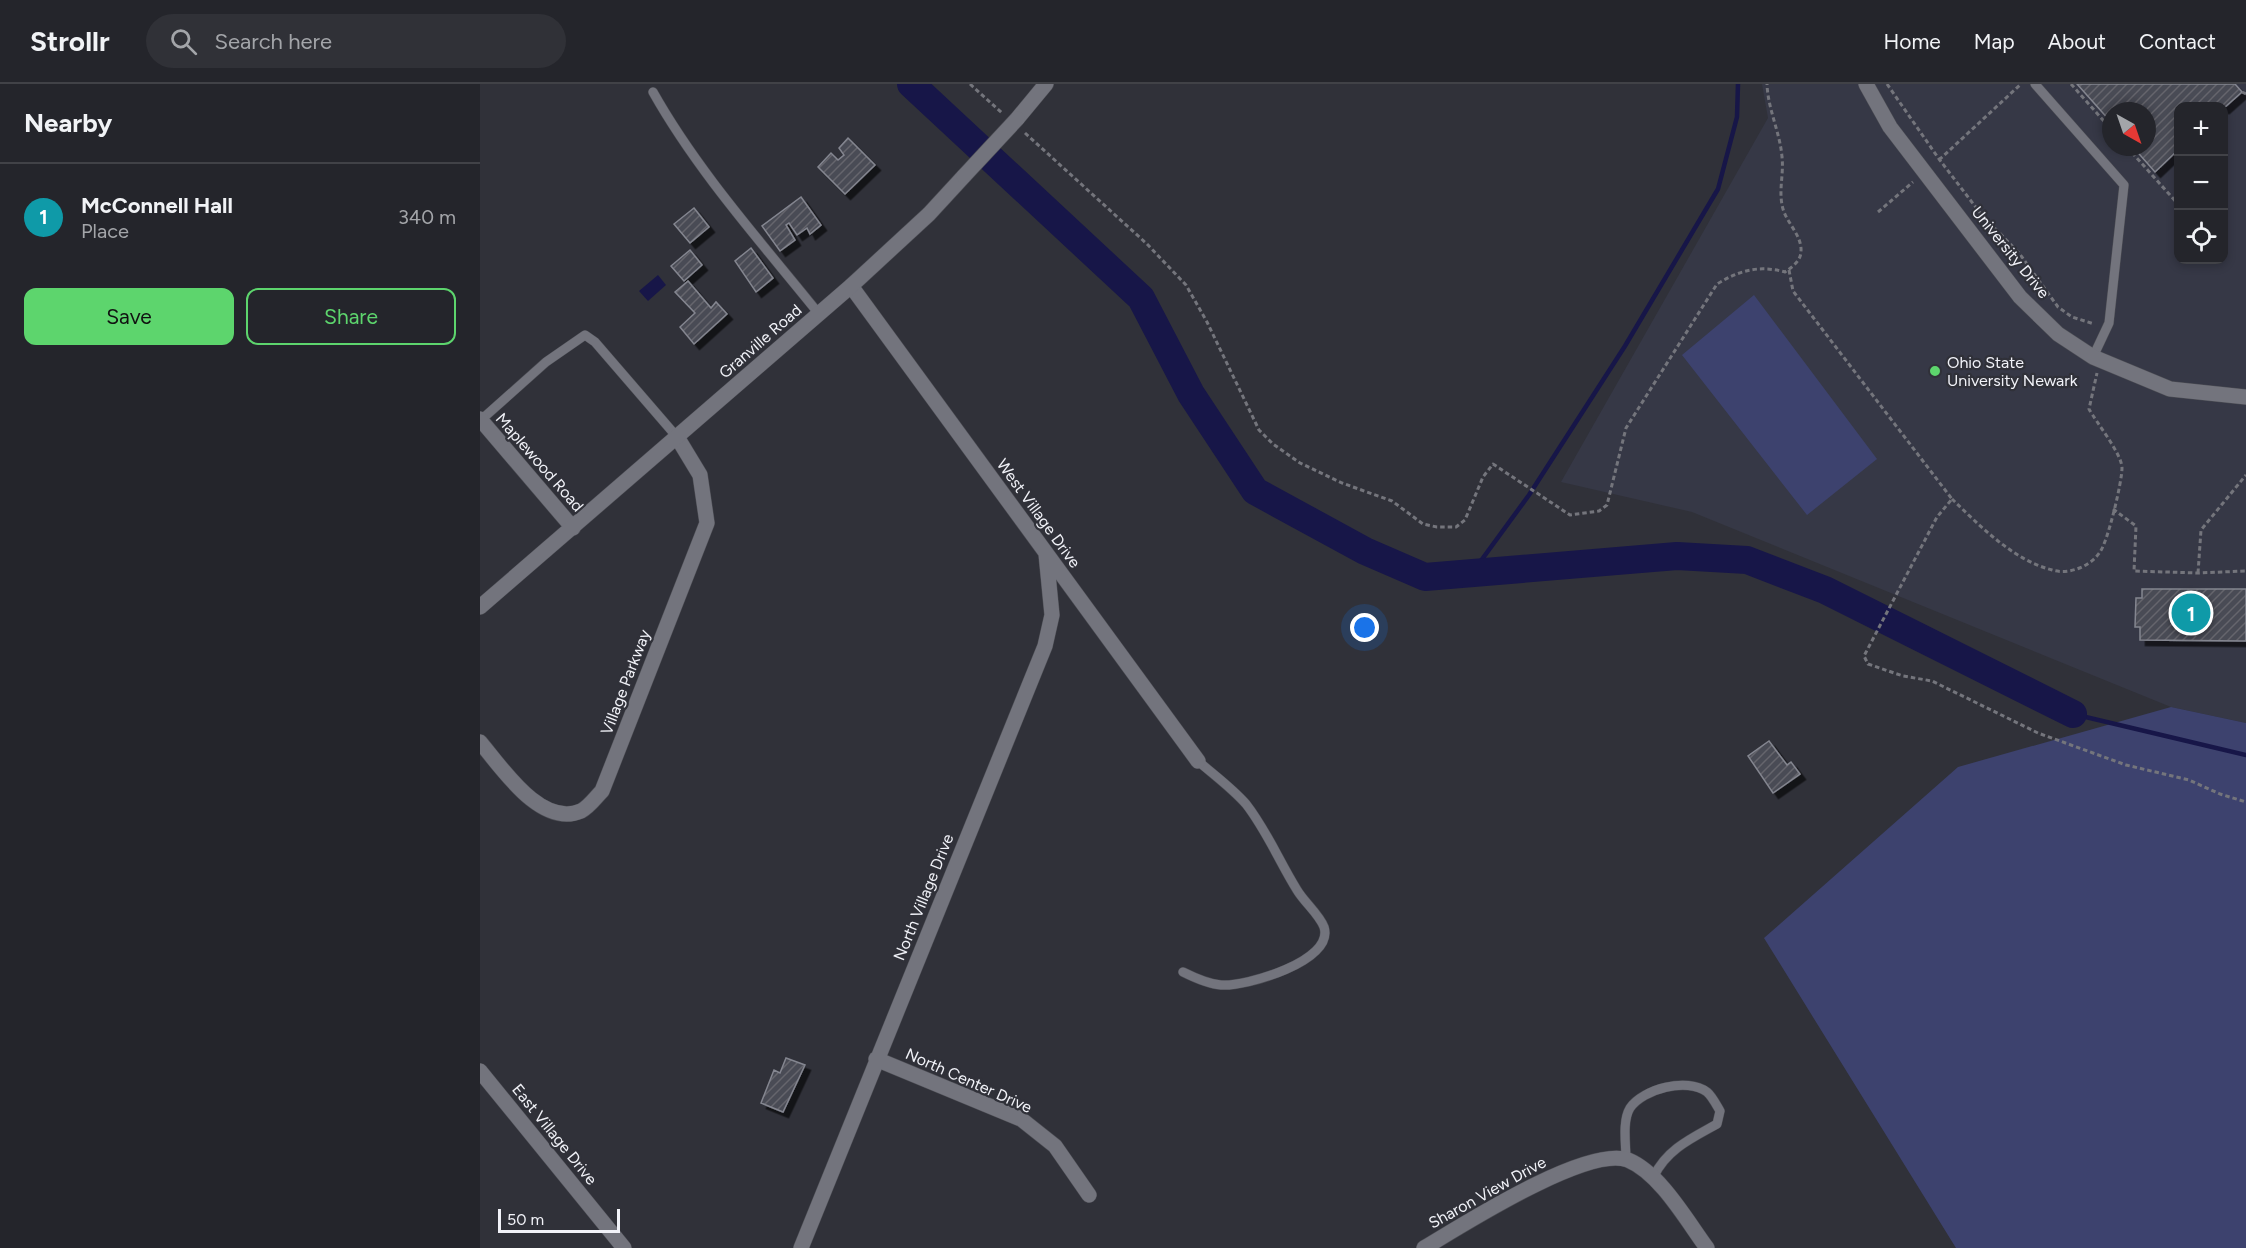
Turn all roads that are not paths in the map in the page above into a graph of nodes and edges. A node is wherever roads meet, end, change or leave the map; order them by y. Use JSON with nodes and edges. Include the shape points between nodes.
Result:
{"nodes":[{"id":1,"x":1046,"y":84,"type":"edge"},
{"id":2,"x":1866,"y":84,"type":"edge"},
{"id":3,"x":2035,"y":84,"type":"edge"},
{"id":4,"x":653,"y":92,"type":"dead end"},
{"id":5,"x":851,"y":286,"type":"junction"},
{"id":6,"x":819,"y":314,"type":"junction"},
{"id":7,"x":2093,"y":357,"type":"junction"},
{"id":8,"x":2246,"y":398,"type":"edge"},
{"id":9,"x":480,"y":419,"type":"edge"},
{"id":10,"x":677,"y":437,"type":"junction"},
{"id":11,"x":573,"y":528,"type":"junction"},
{"id":12,"x":1046,"y":554,"type":"junction"},
{"id":13,"x":480,"y":607,"type":"edge"},
{"id":14,"x":480,"y":742,"type":"edge"},
{"id":15,"x":1198,"y":761,"type":"joint"},
{"id":16,"x":1183,"y":972,"type":"dead end"},
{"id":17,"x":876,"y":1059,"type":"junction"},
{"id":18,"x":480,"y":1071,"type":"edge"},
{"id":19,"x":1626,"y":1159,"type":"junction"},
{"id":20,"x":1654,"y":1176,"type":"junction"},
{"id":21,"x":1089,"y":1195,"type":"dead end"},
{"id":22,"x":624,"y":1248,"type":"edge"},
{"id":23,"x":801,"y":1248,"type":"edge"},
{"id":24,"x":1424,"y":1248,"type":"edge"},
{"id":25,"x":1707,"y":1248,"type":"edge"}],
"edges":[{"from":1,"to":5,"type":"street","name":"Granville Road","bridge":true,"via":[[929,214]]},
{"from":2,"to":7,"type":"street","name":"University Drive","via":[[1890,127],[2020,297],[2058,334]]},
{"from":3,"to":7,"type":"lane","via":[[2124,185],[2106,328]]},
{"from":4,"to":6,"type":"lane","via":[[669,121],[712,179]]},
{"from":5,"to":6,"type":"street","name":"Granville Road"},
{"from":5,"to":12,"type":"street","name":"West Village Drive"},
{"from":6,"to":10,"type":"street","name":"Granville Road"},
{"from":7,"to":8,"type":"street","name":"University Drive","via":[[2170,389]]},
{"from":9,"to":10,"type":"lane","via":[[546,362],[585,335]]},
{"from":9,"to":11,"type":"street","name":"Maplewood Road"},
{"from":10,"to":11,"type":"street","name":"Granville Road"},
{"from":10,"to":14,"type":"street","name":"Village Parkway","via":[[699,475],[707,523],[602,791],[582,810],[559,814],[532,802]]},
{"from":11,"to":13,"type":"street","name":"Granville Road"},
{"from":12,"to":15,"type":"street","name":"West Village Drive"},
{"from":12,"to":17,"type":"street","name":"North Village Drive","via":[[1052,615],[1045,646]]},
{"from":15,"to":16,"type":"lane","via":[[1235,792],[1262,827],[1297,890],[1324,927],[1324,939],[1292,968],[1258,980],[1223,985]]},
{"from":17,"to":21,"type":"street","name":"North Center Drive","via":[[1022,1119],[1055,1146]]},
{"from":17,"to":23,"type":"street","name":"North Village Drive"},
{"from":18,"to":22,"type":"street","name":"East Village Drive"},
{"from":19,"to":20,"type":"street"},
{"from":19,"to":20,"type":"lane","via":[[1629,1110],[1645,1093],[1688,1086],[1707,1092],[1720,1111],[1717,1124],[1678,1147],[1661,1162]]},
{"from":19,"to":24,"type":"street","name":"Sharon View Drive","via":[[1597,1161],[1559,1173]]},
{"from":20,"to":25,"type":"street"}]}
